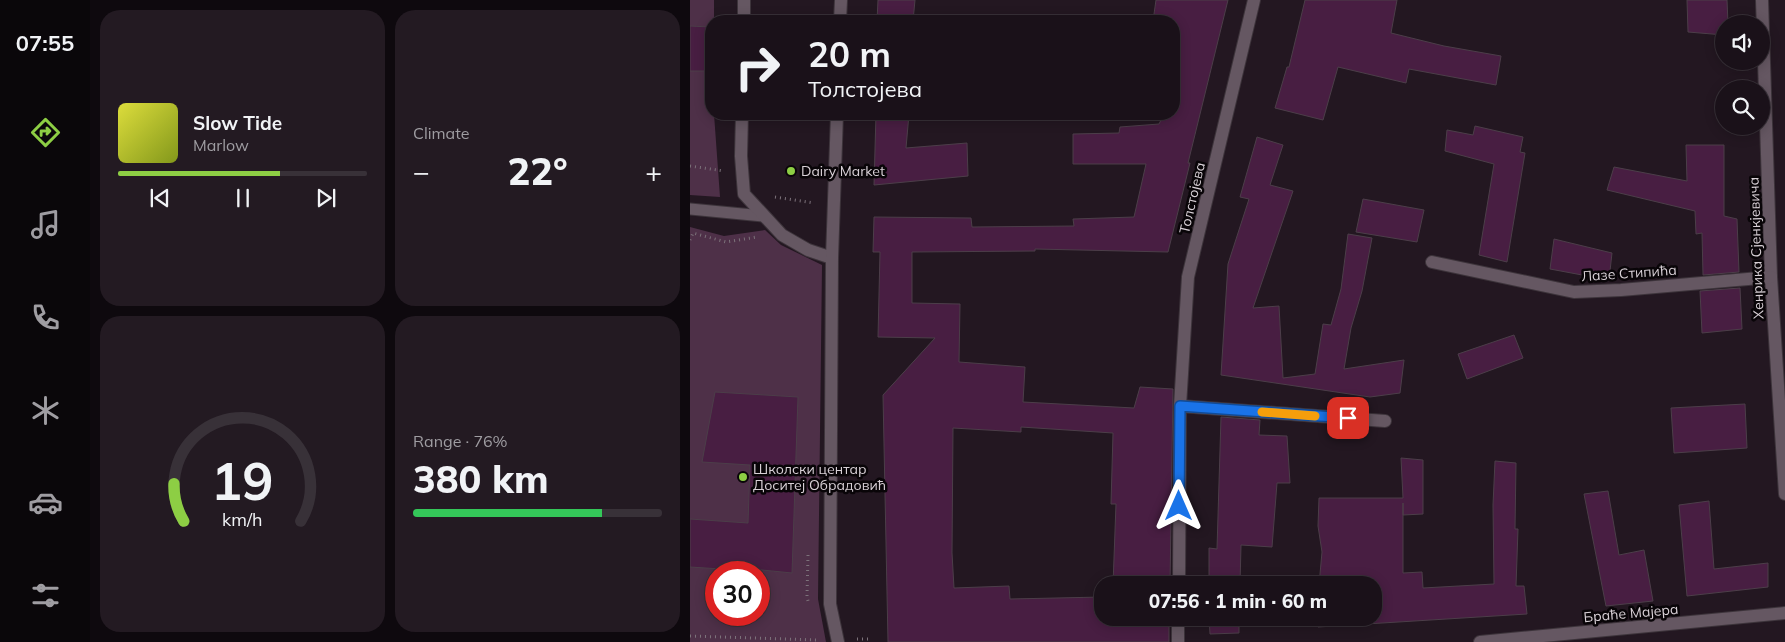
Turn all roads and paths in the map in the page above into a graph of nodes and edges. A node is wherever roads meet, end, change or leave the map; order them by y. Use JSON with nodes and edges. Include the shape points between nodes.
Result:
{"nodes":[{"id":1,"x":744,"y":0,"type":"edge"},
{"id":2,"x":840,"y":0,"type":"edge"},
{"id":3,"x":1254,"y":0,"type":"edge"},
{"id":4,"x":1762,"y":0,"type":"edge"},
{"id":5,"x":744,"y":15,"type":"edge"},
{"id":6,"x":840,"y":15,"type":"edge"},
{"id":7,"x":742,"y":120,"type":"edge"},
{"id":8,"x":837,"y":120,"type":"edge"},
{"id":9,"x":724,"y":162,"type":"dead end"},
{"id":10,"x":690,"y":166,"type":"edge"},
{"id":11,"x":834,"y":189,"type":"junction"},
{"id":12,"x":773,"y":197,"type":"dead end"},
{"id":13,"x":690,"y":209,"type":"edge"},
{"id":14,"x":763,"y":216,"type":"junction"},
{"id":15,"x":762,"y":236,"type":"dead end"},
{"id":16,"x":690,"y":240,"type":"edge"},
{"id":17,"x":832,"y":258,"type":"junction"},
{"id":18,"x":1432,"y":262,"type":"dead end"},
{"id":19,"x":1771,"y":277,"type":"junction"},
{"id":20,"x":1180,"y":406,"type":"junction"},
{"id":21,"x":1385,"y":421,"type":"dead end"},
{"id":22,"x":1785,"y":494,"type":"edge"},
{"id":23,"x":808,"y":548,"type":"dead end"},
{"id":24,"x":1179,"y":576,"type":"edge"},
{"id":25,"x":810,"y":605,"type":"dead end"},
{"id":26,"x":1785,"y":613,"type":"edge"},
{"id":27,"x":1178,"y":626,"type":"edge"},
{"id":28,"x":817,"y":632,"type":"dead end"},
{"id":29,"x":690,"y":636,"type":"edge"},
{"id":30,"x":820,"y":641,"type":"edge"},
{"id":31,"x":838,"y":642,"type":"edge"},
{"id":32,"x":1178,"y":642,"type":"edge"},
{"id":33,"x":1480,"y":642,"type":"edge"}],
"edges":[{"from":1,"to":5,"type":"street"},
{"from":2,"to":6,"type":"street"},
{"from":3,"to":20,"type":"street","name":"Толстојева","via":[[1188,277]]},
{"from":4,"to":19,"type":"street","name":"Хенрика Сјенкјевича"},
{"from":7,"to":14,"type":"street","via":[[744,194]]},
{"from":8,"to":11,"type":"street"},
{"from":9,"to":10,"type":"path","via":[[724,171]]},
{"from":11,"to":12,"type":"path","via":[[831,206]]},
{"from":11,"to":17,"type":"street"},
{"from":13,"to":14,"type":"lane"},
{"from":14,"to":17,"type":"street","via":[[782,235],[808,250]]},
{"from":15,"to":16,"type":"path","via":[[726,242],[693,233]]},
{"from":17,"to":31,"type":"street","via":[[830,604]]},
{"from":18,"to":19,"type":"street","name":"Лазе Стипића","via":[[1574,292]]},
{"from":19,"to":22,"type":"street","name":"Хенрика Сјенкјевича"},
{"from":20,"to":21,"type":"street"},
{"from":20,"to":24,"type":"street","name":"Толстојева"},
{"from":23,"to":25,"type":"path","via":[[807,596]]},
{"from":26,"to":33,"type":"street","name":"Браће Мајера"},
{"from":27,"to":32,"type":"street"},
{"from":28,"to":30,"type":"path"},
{"from":29,"to":30,"type":"path"}]}
